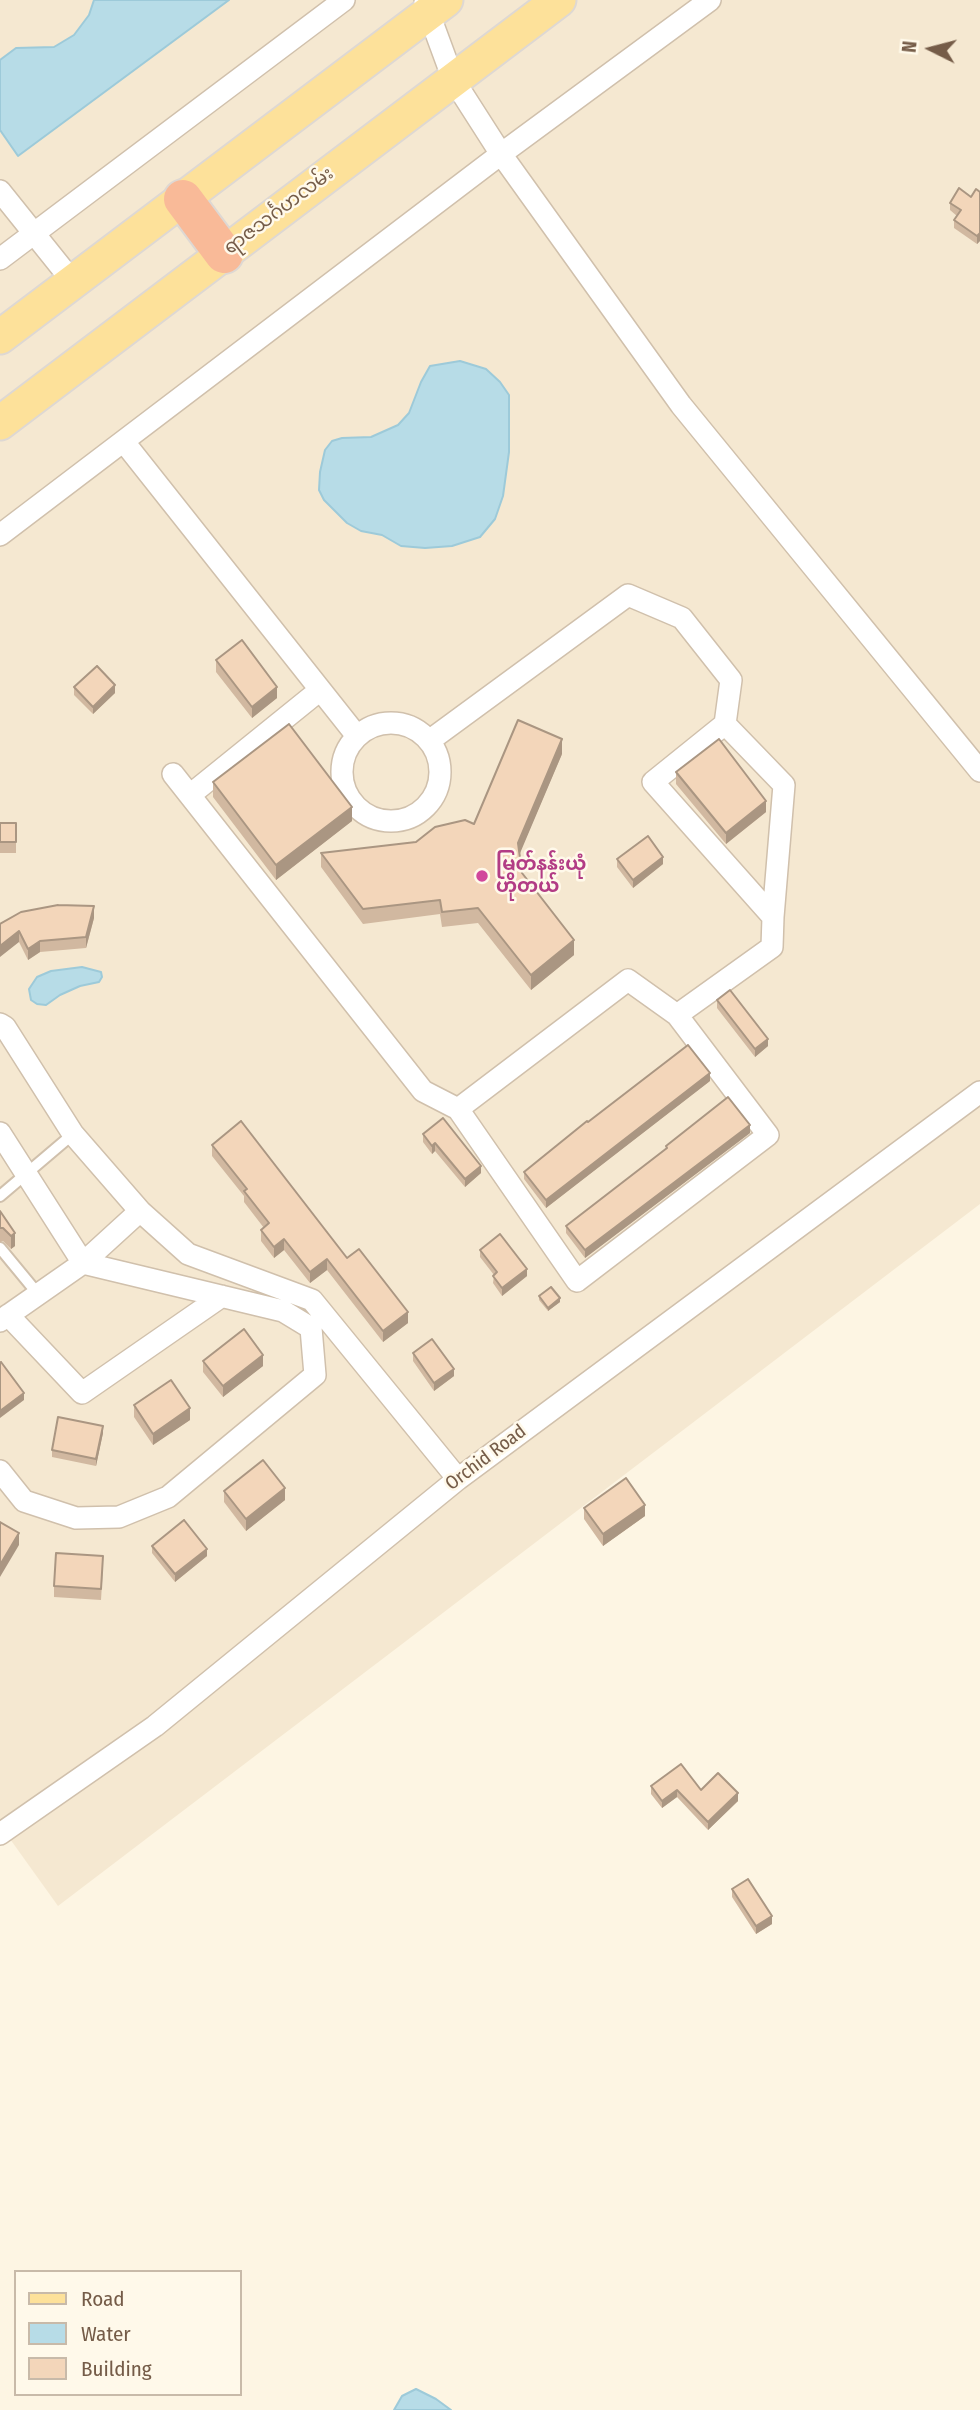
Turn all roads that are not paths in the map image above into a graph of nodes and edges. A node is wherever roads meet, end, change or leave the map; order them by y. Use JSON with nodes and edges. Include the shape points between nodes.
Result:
{"nodes":[{"id":1,"x":344,"y":0,"type":"edge"},
{"id":2,"x":559,"y":0,"type":"edge"},
{"id":3,"x":709,"y":0,"type":"edge"},
{"id":4,"x":433,"y":4,"type":"edge"},
{"id":5,"x":453,"y":79,"type":"junction"},
{"id":6,"x":501,"y":154,"type":"junction"},
{"id":7,"x":0,"y":191,"type":"edge"},
{"id":8,"x":183,"y":199,"type":"junction"},
{"id":9,"x":33,"y":234,"type":"junction"},
{"id":10,"x":223,"y":254,"type":"junction"},
{"id":11,"x":0,"y":260,"type":"edge"},
{"id":12,"x":73,"y":282,"type":"junction"},
{"id":13,"x":0,"y":337,"type":"edge"},
{"id":14,"x":0,"y":423,"type":"edge"},
{"id":15,"x":124,"y":442,"type":"junction"},
{"id":16,"x":0,"y":535,"type":"edge"},
{"id":17,"x":320,"y":690,"type":"junction"},
{"id":18,"x":725,"y":724,"type":"junction"},
{"id":19,"x":358,"y":736,"type":"junction"},
{"id":20,"x":429,"y":741,"type":"junction"},
{"id":21,"x":980,"y":771,"type":"edge"},
{"id":22,"x":173,"y":774,"type":"dead end"},
{"id":23,"x":190,"y":795,"type":"junction"},
{"id":24,"x":773,"y":917,"type":"junction"},
{"id":25,"x":677,"y":1015,"type":"junction"},
{"id":26,"x":0,"y":1024,"type":"edge"},
{"id":27,"x":980,"y":1092,"type":"edge"},
{"id":28,"x":458,"y":1109,"type":"junction"},
{"id":29,"x":0,"y":1133,"type":"edge"},
{"id":30,"x":73,"y":1134,"type":"junction"},
{"id":31,"x":25,"y":1172,"type":"junction"},
{"id":32,"x":0,"y":1196,"type":"edge"},
{"id":33,"x":140,"y":1211,"type":"junction"},
{"id":34,"x":0,"y":1248,"type":"edge"},
{"id":35,"x":83,"y":1263,"type":"junction"},
{"id":36,"x":38,"y":1294,"type":"junction"},
{"id":37,"x":222,"y":1296,"type":"junction"},
{"id":38,"x":4,"y":1318,"type":"edge"},
{"id":39,"x":0,"y":1471,"type":"edge"},
{"id":40,"x":458,"y":1479,"type":"junction"},
{"id":41,"x":0,"y":1834,"type":"edge"}],
"edges":[{"from":1,"to":9,"type":"street"},
{"from":2,"to":5,"type":"main road","name":"ရာဇသင်္ဂဟလမ်း"},
{"from":3,"to":6,"type":"street"},
{"from":4,"to":5,"type":"street"},
{"from":4,"to":8,"type":"main road"},
{"from":5,"to":6,"type":"street"},
{"from":5,"to":10,"type":"main road","name":"ရာဇသင်္ဂဟလမ်း"},
{"from":6,"to":15,"type":"street"},
{"from":6,"to":21,"type":"street","via":[[681,405]]},
{"from":7,"to":9,"type":"street"},
{"from":8,"to":10,"type":"highway"},
{"from":8,"to":12,"type":"main road"},
{"from":9,"to":11,"type":"street"},
{"from":9,"to":12,"type":"street"},
{"from":10,"to":14,"type":"main road","name":"ရာဇသင်္ဂဟလမ်း"},
{"from":12,"to":13,"type":"main road"},
{"from":15,"to":16,"type":"street"},
{"from":15,"to":17,"type":"street"},
{"from":17,"to":19,"type":"street"},
{"from":17,"to":23,"type":"street"},
{"from":18,"to":20,"type":"street","via":[[731,680],[681,618],[628,595]]},
{"from":18,"to":24,"type":"street","via":[[784,785]]},
{"from":18,"to":24,"type":"street","via":[[653,782]]},
{"from":19,"to":20,"type":"street","via":[[371,727],[402,724]]},
{"from":19,"to":20,"type":"street","via":[[343,765],[348,796],[359,809],[388,821],[419,812],[438,787],[437,755]]},
{"from":22,"to":23,"type":"street"},
{"from":23,"to":28,"type":"street","via":[[423,1091]]},
{"from":24,"to":25,"type":"street","via":[[772,947]]},
{"from":25,"to":28,"type":"street","via":[[628,980]]},
{"from":25,"to":28,"type":"street","via":[[768,1135],[577,1281]]},
{"from":26,"to":30,"type":"street"},
{"from":27,"to":40,"type":"street","name":"Orchid Road"},
{"from":29,"to":31,"type":"street"},
{"from":30,"to":31,"type":"lane"},
{"from":30,"to":33,"type":"street"},
{"from":31,"to":32,"type":"lane"},
{"from":31,"to":35,"type":"street"},
{"from":33,"to":35,"type":"street"},
{"from":33,"to":40,"type":"street","via":[[188,1254],[312,1300]]},
{"from":34,"to":36,"type":"lane"},
{"from":35,"to":36,"type":"street"},
{"from":35,"to":37,"type":"street"},
{"from":36,"to":38,"type":"street"},
{"from":37,"to":38,"type":"street","via":[[82,1393]]},
{"from":37,"to":39,"type":"street","via":[[283,1311],[311,1328],[315,1376],[168,1497],[119,1517],[75,1518],[24,1501]]},
{"from":40,"to":41,"type":"street","name":"Orchid Road","via":[[155,1726]]}]}
